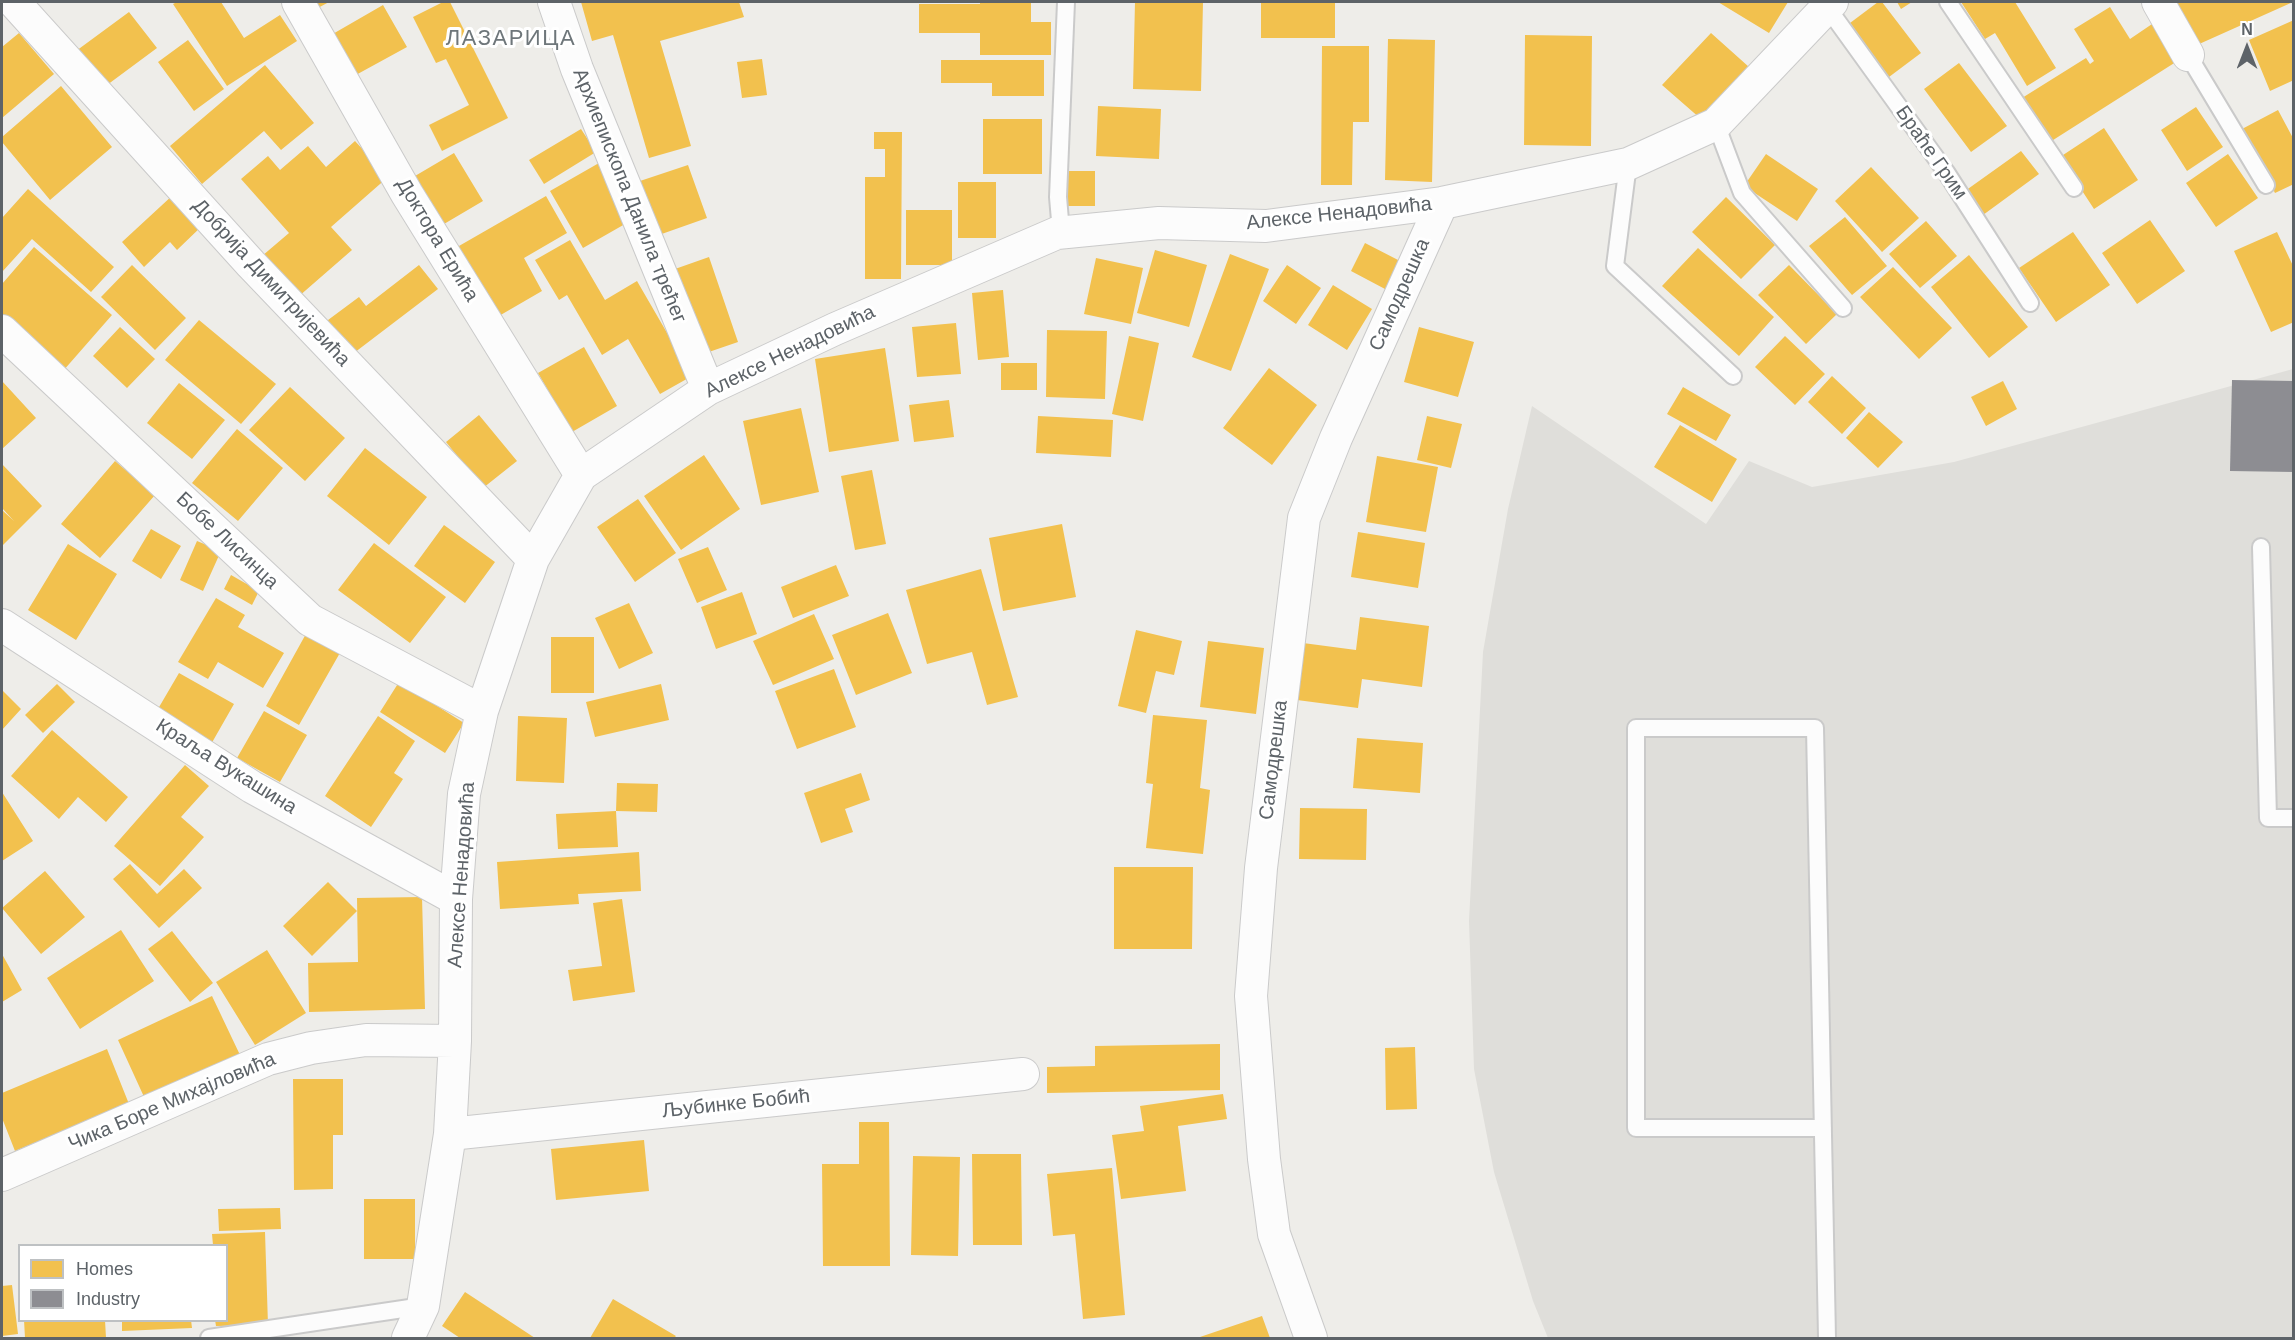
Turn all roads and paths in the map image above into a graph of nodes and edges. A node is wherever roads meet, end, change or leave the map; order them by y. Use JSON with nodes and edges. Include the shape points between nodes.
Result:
{"nodes":[{"id":1,"x":14,"y":2,"type":"edge"},
{"id":2,"x":298,"y":2,"type":"edge"},
{"id":3,"x":554,"y":2,"type":"edge"},
{"id":4,"x":1066,"y":2,"type":"edge"},
{"id":5,"x":1948,"y":2,"type":"edge"},
{"id":6,"x":2157,"y":2,"type":"edge"},
{"id":7,"x":1829,"y":4,"type":"edge"},
{"id":8,"x":2188,"y":55,"type":"joint"},
{"id":9,"x":1716,"y":124,"type":"junction"},
{"id":10,"x":1628,"y":164,"type":"junction"},
{"id":11,"x":2266,"y":185,"type":"dead end"},
{"id":12,"x":2074,"y":188,"type":"dead end"},
{"id":13,"x":1442,"y":203,"type":"junction"},
{"id":14,"x":1061,"y":232,"type":"junction"},
{"id":15,"x":2030,"y":303,"type":"dead end"},
{"id":16,"x":1843,"y":308,"type":"dead end"},
{"id":17,"x":2,"y":331,"type":"edge"},
{"id":18,"x":1732,"y":376,"type":"dead end"},
{"id":19,"x":708,"y":389,"type":"junction"},
{"id":20,"x":581,"y":475,"type":"junction"},
{"id":21,"x":2261,"y":547,"type":"dead end"},
{"id":22,"x":533,"y":559,"type":"junction"},
{"id":23,"x":2,"y":625,"type":"edge"},
{"id":24,"x":482,"y":711,"type":"junction"},
{"id":25,"x":2294,"y":818,"type":"edge"},
{"id":26,"x":456,"y":899,"type":"junction"},
{"id":27,"x":455,"y":1041,"type":"junction"},
{"id":28,"x":1023,"y":1074,"type":"dead end"},
{"id":29,"x":1823,"y":1128,"type":"junction"},
{"id":30,"x":450,"y":1134,"type":"junction"},
{"id":31,"x":2,"y":1175,"type":"edge"},
{"id":32,"x":423,"y":1306,"type":"junction"},
{"id":33,"x":209,"y":1338,"type":"edge"},
{"id":34,"x":408,"y":1338,"type":"edge"},
{"id":35,"x":1311,"y":1338,"type":"edge"},
{"id":36,"x":1827,"y":1338,"type":"edge"}],
"edges":[{"from":1,"to":22,"type":"street","name":"Добрија Димитријевића","via":[[251,264]]},
{"from":2,"to":20,"type":"street","name":"Доктора Ерића","via":[[408,194]]},
{"from":3,"to":19,"type":"street","name":"Архиепископа Данила трећег","via":[[577,69]]},
{"from":4,"to":14,"type":"lane","via":[[1058,197]]},
{"from":5,"to":12,"type":"lane"},
{"from":6,"to":8,"type":"street"},
{"from":7,"to":9,"type":"street","name":"Алексе Ненадовића"},
{"from":7,"to":15,"type":"lane","name":"Браће Грим","via":[[1946,172]]},
{"from":8,"to":11,"type":"lane"},
{"from":9,"to":10,"type":"street","name":"Алексе Ненадовића"},
{"from":9,"to":16,"type":"lane","via":[[1742,193]]},
{"from":10,"to":13,"type":"street","name":"Алексе Ненадовића"},
{"from":10,"to":18,"type":"lane","via":[[1615,266]]},
{"from":13,"to":14,"type":"street","name":"Алексе Ненадовића","via":[[1266,226],[1159,223]]},
{"from":13,"to":35,"type":"street","name":"Самодрешка","via":[[1304,518],[1261,868],[1251,996],[1264,1159],[1274,1234]]},
{"from":14,"to":19,"type":"street","name":"Алексе Ненадовића","via":[[835,329]]},
{"from":17,"to":24,"type":"street","name":"Бобе Лисинца","via":[[310,620]]},
{"from":19,"to":20,"type":"street","name":"Алексе Ненадовића"},
{"from":20,"to":22,"type":"street","name":"Алексе Ненадовића"},
{"from":21,"to":25,"type":"lane","via":[[2268,819]]},
{"from":22,"to":24,"type":"street","name":"Алексе Ненадовића"},
{"from":23,"to":26,"type":"street","name":"Краља Вукашина","via":[[252,787]]},
{"from":24,"to":26,"type":"street","name":"Алексе Ненадовића","via":[[464,794]]},
{"from":26,"to":27,"type":"street","name":"Алексе Ненадовића"},
{"from":27,"to":30,"type":"street","name":"Алексе Ненадовића"},
{"from":27,"to":31,"type":"street","name":"Чика Боре Михајловића","via":[[366,1040],[268,1059]]},
{"from":28,"to":30,"type":"street","name":"Љубинке Бобић"},
{"from":29,"to":29,"type":"lane","via":[[1636,1128],[1636,728],[1815,728]]},
{"from":29,"to":36,"type":"lane"},
{"from":30,"to":32,"type":"street","name":"Алексе Ненадовића"},
{"from":32,"to":33,"type":"lane"},
{"from":32,"to":34,"type":"street","name":"Алексе Ненадовића"}]}
